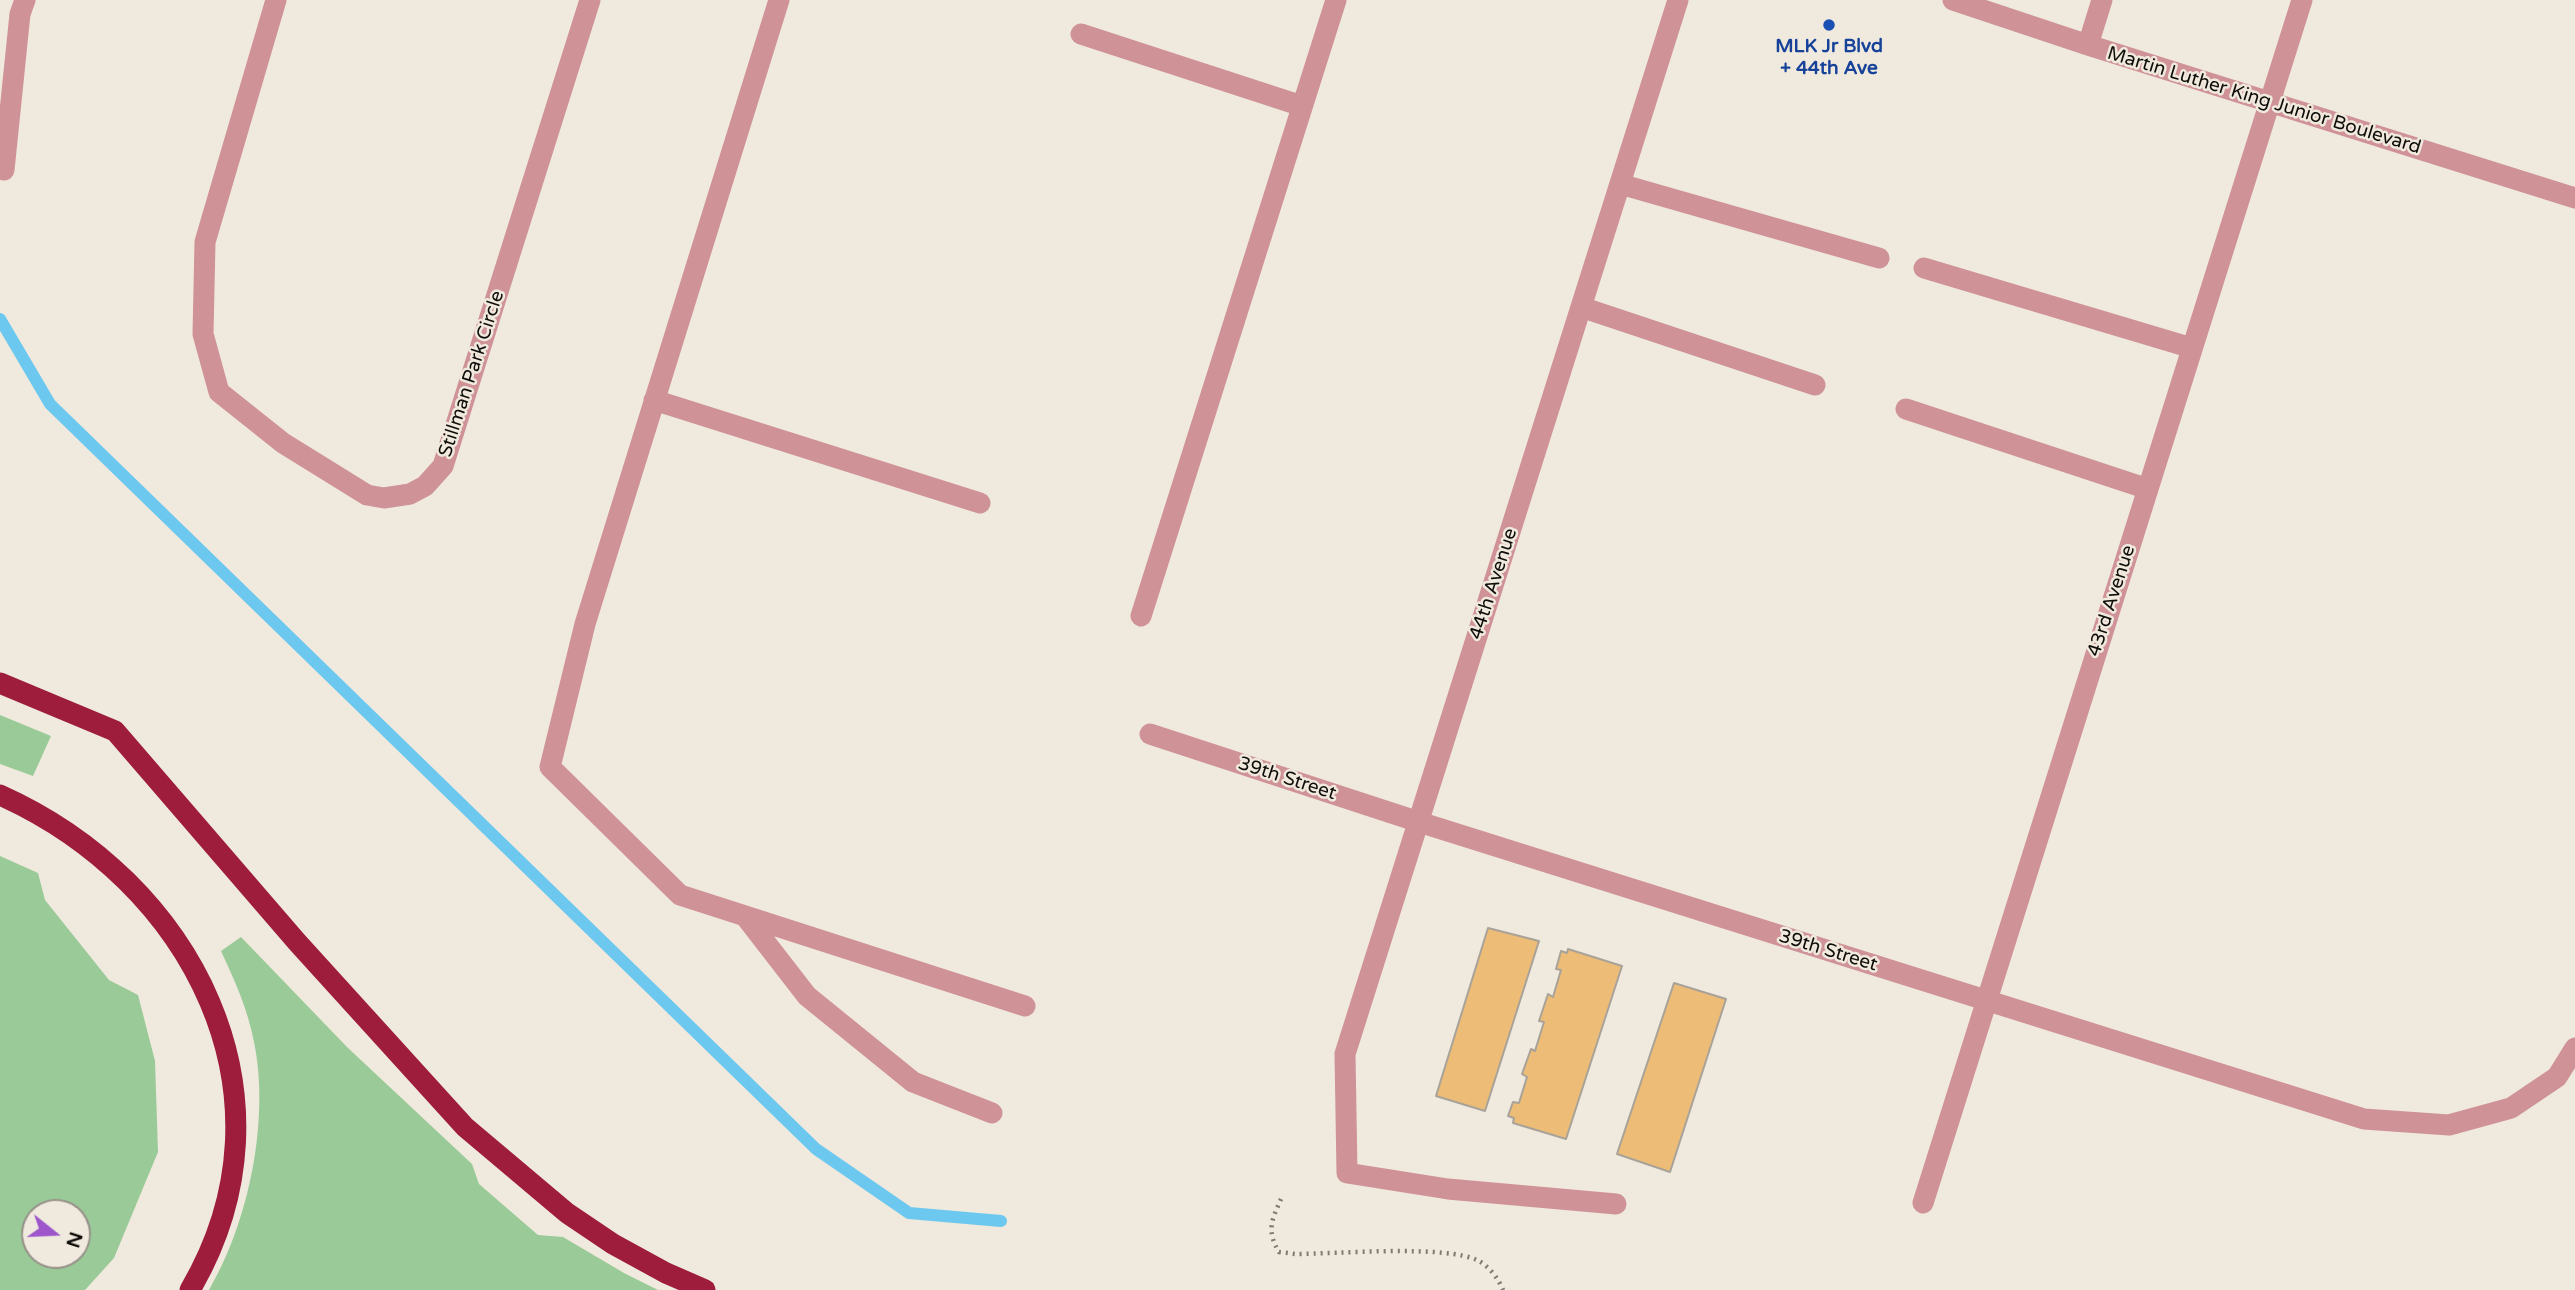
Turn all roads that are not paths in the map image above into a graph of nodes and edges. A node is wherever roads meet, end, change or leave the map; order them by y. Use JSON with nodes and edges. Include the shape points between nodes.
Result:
{"nodes":[{"id":1,"x":24,"y":0,"type":"edge"},
{"id":2,"x":276,"y":0,"type":"edge"},
{"id":3,"x":590,"y":0,"type":"edge"},
{"id":4,"x":779,"y":0,"type":"edge"},
{"id":5,"x":1336,"y":0,"type":"edge"},
{"id":6,"x":1678,"y":0,"type":"edge"},
{"id":7,"x":1953,"y":0,"type":"edge"},
{"id":8,"x":2102,"y":0,"type":"edge"},
{"id":9,"x":2302,"y":0,"type":"edge"},
{"id":10,"x":1082,"y":34,"type":"dead end"},
{"id":11,"x":2088,"y":45,"type":"junction"},
{"id":12,"x":2270,"y":103,"type":"junction"},
{"id":13,"x":1302,"y":106,"type":"junction"},
{"id":14,"x":4,"y":170,"type":"dead end"},
{"id":15,"x":1620,"y":184,"type":"junction"},
{"id":16,"x":2575,"y":198,"type":"edge"},
{"id":17,"x":1879,"y":258,"type":"dead end"},
{"id":18,"x":1924,"y":268,"type":"dead end"},
{"id":19,"x":1581,"y":307,"type":"junction"},
{"id":20,"x":2192,"y":348,"type":"junction"},
{"id":21,"x":1815,"y":385,"type":"dead end"},
{"id":22,"x":654,"y":400,"type":"junction"},
{"id":23,"x":1906,"y":409,"type":"dead end"},
{"id":24,"x":2148,"y":489,"type":"junction"},
{"id":25,"x":980,"y":503,"type":"dead end"},
{"id":26,"x":1141,"y":616,"type":"dead end"},
{"id":27,"x":0,"y":683,"type":"edge"},
{"id":28,"x":1150,"y":734,"type":"dead end"},
{"id":29,"x":0,"y":795,"type":"edge"},
{"id":30,"x":1419,"y":822,"type":"junction"},
{"id":31,"x":746,"y":916,"type":"junction"},
{"id":32,"x":1985,"y":1000,"type":"junction"},
{"id":33,"x":1025,"y":1006,"type":"dead end"},
{"id":34,"x":2575,"y":1048,"type":"edge"},
{"id":35,"x":992,"y":1112,"type":"dead end"},
{"id":36,"x":1923,"y":1203,"type":"dead end"},
{"id":37,"x":1616,"y":1204,"type":"dead end"},
{"id":38,"x":190,"y":1290,"type":"edge"},
{"id":39,"x":705,"y":1290,"type":"edge"}],
"edges":[{"from":1,"to":14,"type":"street"},
{"from":2,"to":3,"type":"street","name":"Stillman Park Circle","via":[[205,242],[203,334],[219,392],[304,457],[367,495],[384,498],[425,486],[443,466]]},
{"from":4,"to":22,"type":"street"},
{"from":5,"to":13,"type":"street"},
{"from":6,"to":15,"type":"street","name":"44th Avenue"},
{"from":7,"to":11,"type":"street","name":"Martin Luther King Junior Boulevard"},
{"from":8,"to":11,"type":"street"},
{"from":9,"to":12,"type":"street","name":"43rd Avenue"},
{"from":10,"to":13,"type":"street"},
{"from":11,"to":12,"type":"street","name":"Martin Luther King Junior Boulevard"},
{"from":12,"to":16,"type":"street","name":"Martin Luther King Junior Boulevard"},
{"from":12,"to":20,"type":"street","name":"43rd Avenue"},
{"from":13,"to":26,"type":"street"},
{"from":15,"to":17,"type":"street"},
{"from":15,"to":19,"type":"street","name":"44th Avenue"},
{"from":18,"to":20,"type":"street"},
{"from":19,"to":21,"type":"street"},
{"from":19,"to":30,"type":"street","name":"44th Avenue"},
{"from":20,"to":24,"type":"street","name":"43rd Avenue"},
{"from":22,"to":25,"type":"street"},
{"from":22,"to":31,"type":"street","via":[[585,624],[550,766],[680,895]]},
{"from":23,"to":24,"type":"street"},
{"from":24,"to":32,"type":"street","name":"43rd Avenue"},
{"from":27,"to":39,"type":"highway","via":[[115,731],[465,1127],[579,1221],[635,1256]]},
{"from":28,"to":30,"type":"street","name":"39th Street"},
{"from":29,"to":38,"type":"highway","via":[[35,810],[122,876],[178,940],[209,996],[236,1098],[235,1161],[228,1203],[206,1263]]},
{"from":30,"to":32,"type":"street","name":"39th Street"},
{"from":30,"to":37,"type":"street","name":"44th Avenue","via":[[1345,1055],[1347,1173],[1448,1189]]},
{"from":31,"to":33,"type":"street"},
{"from":31,"to":35,"type":"street","via":[[807,996],[913,1082]]},
{"from":32,"to":34,"type":"street","name":"39th Street","via":[[2364,1119],[2449,1125],[2511,1108],[2557,1077]]},
{"from":32,"to":36,"type":"street","name":"43rd Avenue"}]}
